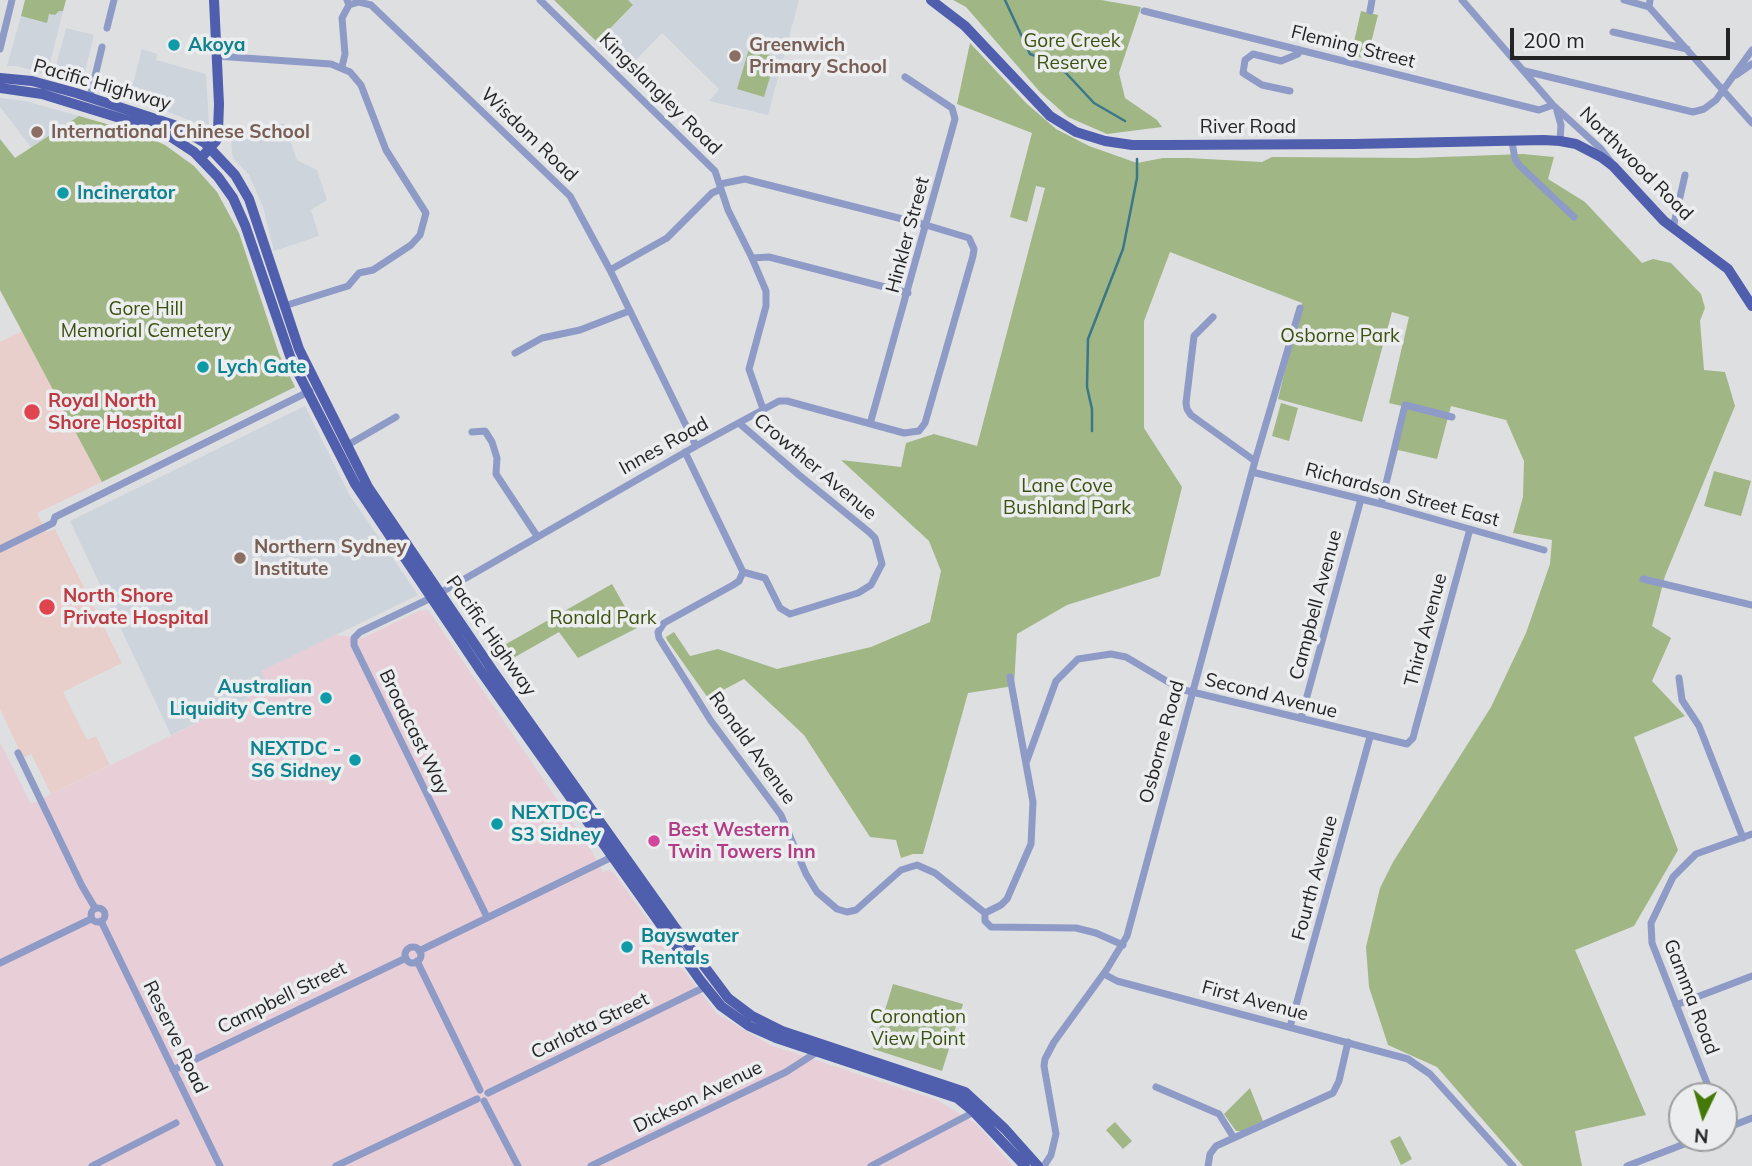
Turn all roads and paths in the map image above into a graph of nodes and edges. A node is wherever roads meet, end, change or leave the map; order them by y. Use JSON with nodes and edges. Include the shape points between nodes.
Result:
{"nodes":[{"id":1,"x":12,"y":0,"type":"edge"},
{"id":2,"x":114,"y":0,"type":"edge"},
{"id":3,"x":214,"y":0,"type":"edge"},
{"id":4,"x":540,"y":0,"type":"edge"},
{"id":5,"x":931,"y":0,"type":"edge"},
{"id":6,"x":1372,"y":0,"type":"edge"},
{"id":7,"x":1462,"y":0,"type":"edge"},
{"id":8,"x":1624,"y":0,"type":"edge"},
{"id":9,"x":348,"y":3,"type":"edge"},
{"id":10,"x":1649,"y":3,"type":"edge"},
{"id":11,"x":1370,"y":11,"type":"dead end"},
{"id":12,"x":1144,"y":12,"type":"dead end"},
{"id":13,"x":107,"y":28,"type":"dead end"},
{"id":14,"x":1613,"y":32,"type":"dead end"},
{"id":15,"x":102,"y":47,"type":"dead end"},
{"id":16,"x":0,"y":49,"type":"edge"},
{"id":17,"x":1687,"y":49,"type":"junction"},
{"id":18,"x":1300,"y":50,"type":"junction"},
{"id":19,"x":1752,"y":50,"type":"edge"},
{"id":20,"x":216,"y":56,"type":"junction"},
{"id":21,"x":1752,"y":64,"type":"edge"},
{"id":22,"x":342,"y":67,"type":"junction"},
{"id":23,"x":1525,"y":71,"type":"junction"},
{"id":24,"x":1737,"y":75,"type":"junction"},
{"id":25,"x":905,"y":76,"type":"dead end"},
{"id":26,"x":0,"y":78,"type":"edge"},
{"id":27,"x":0,"y":88,"type":"edge"},
{"id":28,"x":1290,"y":91,"type":"dead end"},
{"id":29,"x":1724,"y":91,"type":"junction"},
{"id":30,"x":90,"y":97,"type":"junction"},
{"id":31,"x":1553,"y":105,"type":"junction"},
{"id":32,"x":1752,"y":123,"type":"edge"},
{"id":33,"x":1560,"y":141,"type":"junction"},
{"id":34,"x":1512,"y":142,"type":"junction"},
{"id":35,"x":211,"y":148,"type":"junction"},
{"id":36,"x":201,"y":159,"type":"junction"},
{"id":37,"x":1613,"y":166,"type":"junction"},
{"id":38,"x":1685,"y":175,"type":"dead end"},
{"id":39,"x":721,"y":187,"type":"junction"},
{"id":40,"x":1574,"y":216,"type":"dead end"},
{"id":41,"x":926,"y":225,"type":"junction"},
{"id":42,"x":1673,"y":228,"type":"junction"},
{"id":43,"x":752,"y":258,"type":"junction"},
{"id":44,"x":610,"y":270,"type":"junction"},
{"id":45,"x":908,"y":293,"type":"junction"},
{"id":46,"x":284,"y":306,"type":"junction"},
{"id":47,"x":1752,"y":306,"type":"edge"},
{"id":48,"x":1300,"y":307,"type":"dead end"},
{"id":49,"x":629,"y":311,"type":"junction"},
{"id":50,"x":1213,"y":317,"type":"dead end"},
{"id":51,"x":515,"y":353,"type":"dead end"},
{"id":52,"x":313,"y":390,"type":"junction"},
{"id":53,"x":763,"y":409,"type":"junction"},
{"id":54,"x":1452,"y":416,"type":"dead end"},
{"id":55,"x":396,"y":417,"type":"dead end"},
{"id":56,"x":738,"y":422,"type":"junction"},
{"id":57,"x":870,"y":424,"type":"junction"},
{"id":58,"x":919,"y":430,"type":"joint"},
{"id":59,"x":472,"y":432,"type":"dead end"},
{"id":60,"x":345,"y":446,"type":"junction"},
{"id":61,"x":696,"y":446,"type":"junction"},
{"id":62,"x":685,"y":452,"type":"junction"},
{"id":63,"x":1255,"y":461,"type":"junction"},
{"id":64,"x":1252,"y":472,"type":"junction"},
{"id":65,"x":1361,"y":499,"type":"junction"},
{"id":66,"x":1381,"y":504,"type":"junction"},
{"id":67,"x":1470,"y":529,"type":"junction"},
{"id":68,"x":537,"y":537,"type":"junction"},
{"id":69,"x":0,"y":549,"type":"edge"},
{"id":70,"x":1544,"y":550,"type":"dead end"},
{"id":71,"x":743,"y":572,"type":"junction"},
{"id":72,"x":1643,"y":579,"type":"dead end"},
{"id":73,"x":435,"y":595,"type":"junction"},
{"id":74,"x":1752,"y":605,"type":"edge"},
{"id":75,"x":1010,"y":677,"type":"dead end"},
{"id":76,"x":1679,"y":678,"type":"dead end"},
{"id":77,"x":1192,"y":692,"type":"junction"},
{"id":78,"x":1301,"y":718,"type":"junction"},
{"id":79,"x":1370,"y":737,"type":"junction"},
{"id":80,"x":1413,"y":738,"type":"joint"},
{"id":81,"x":18,"y":753,"type":"dead end"},
{"id":82,"x":1026,"y":763,"type":"junction"},
{"id":83,"x":1752,"y":834,"type":"edge"},
{"id":84,"x":1743,"y":838,"type":"junction"},
{"id":85,"x":622,"y":852,"type":"junction"},
{"id":86,"x":612,"y":857,"type":"junction"},
{"id":87,"x":95,"y":908,"type":"junction"},
{"id":88,"x":985,"y":913,"type":"junction"},
{"id":89,"x":487,"y":917,"type":"junction"},
{"id":90,"x":91,"y":919,"type":"junction"},
{"id":91,"x":101,"y":921,"type":"junction"},
{"id":92,"x":1123,"y":945,"type":"junction"},
{"id":93,"x":419,"y":951,"type":"junction"},
{"id":94,"x":406,"y":958,"type":"junction"},
{"id":95,"x":416,"y":961,"type":"junction"},
{"id":96,"x":0,"y":963,"type":"edge"},
{"id":97,"x":1104,"y":974,"type":"junction"},
{"id":98,"x":1752,"y":976,"type":"edge"},
{"id":99,"x":705,"y":987,"type":"junction"},
{"id":100,"x":1676,"y":1005,"type":"junction"},
{"id":101,"x":1290,"y":1027,"type":"junction"},
{"id":102,"x":1348,"y":1042,"type":"junction"},
{"id":103,"x":817,"y":1052,"type":"junction"},
{"id":104,"x":173,"y":1070,"type":"junction"},
{"id":105,"x":1706,"y":1082,"type":"edge"},
{"id":106,"x":1156,"y":1087,"type":"dead end"},
{"id":107,"x":484,"y":1091,"type":"junction"},
{"id":108,"x":481,"y":1100,"type":"junction"},
{"id":109,"x":974,"y":1112,"type":"junction"},
{"id":110,"x":176,"y":1124,"type":"dead end"},
{"id":111,"x":1234,"y":1138,"type":"junction"},
{"id":112,"x":1670,"y":1152,"type":"edge"},
{"id":113,"x":1649,"y":1162,"type":"edge"},
{"id":114,"x":92,"y":1166,"type":"edge"},
{"id":115,"x":220,"y":1166,"type":"edge"},
{"id":116,"x":336,"y":1166,"type":"edge"},
{"id":117,"x":517,"y":1166,"type":"edge"},
{"id":118,"x":591,"y":1166,"type":"edge"},
{"id":119,"x":871,"y":1166,"type":"edge"},
{"id":120,"x":1024,"y":1166,"type":"edge"},
{"id":121,"x":1038,"y":1166,"type":"edge"},
{"id":122,"x":1044,"y":1166,"type":"edge"},
{"id":123,"x":1208,"y":1166,"type":"edge"},
{"id":124,"x":1513,"y":1166,"type":"edge"},
{"id":125,"x":1627,"y":1166,"type":"edge"}],
"edges":[{"from":1,"to":16,"type":"street"},
{"from":2,"to":13,"type":"street"},
{"from":3,"to":20,"type":"main road"},
{"from":4,"to":39,"type":"street","name":"Kingslangley Road","via":[[698,152]]},
{"from":5,"to":34,"type":"main road","name":"River Road","via":[[965,26],[1040,108],[1092,138],[1132,145]]},
{"from":6,"to":11,"type":"street"},
{"from":7,"to":23,"type":"street","name":"Northwood Road"},
{"from":8,"to":10,"type":"street"},
{"from":9,"to":22,"type":"street","via":[[342,18]]},
{"from":9,"to":44,"type":"street","name":"Wisdom Road","via":[[371,5],[570,196]]},
{"from":10,"to":17,"type":"street"},
{"from":12,"to":18,"type":"street","name":"Fleming Street"},
{"from":14,"to":17,"type":"street"},
{"from":15,"to":30,"type":"street"},
{"from":17,"to":29,"type":"street"},
{"from":18,"to":28,"type":"street","via":[[1281,61],[1253,54],[1245,60],[1243,73],[1262,85]]},
{"from":18,"to":31,"type":"street","name":"Fleming Street","via":[[1539,110]]},
{"from":19,"to":24,"type":"street"},
{"from":20,"to":22,"type":"street"},
{"from":20,"to":35,"type":"main road","via":[[218,131]]},
{"from":21,"to":24,"type":"street"},
{"from":22,"to":46,"type":"street","via":[[361,85],[386,150],[426,213],[425,222],[411,245],[373,270],[359,273],[348,286]]},
{"from":23,"to":29,"type":"street","via":[[1688,111],[1710,105]]},
{"from":23,"to":31,"type":"street","name":"Northwood Road"},
{"from":24,"to":29,"type":"street"},
{"from":25,"to":41,"type":"street","name":"Hinkler Street","via":[[955,115]]},
{"from":26,"to":30,"type":"main road","name":"Pacific Highway","via":[[32,81]]},
{"from":27,"to":36,"type":"main road","name":"Pacific Highway","via":[[32,91],[137,122],[170,135]]},
{"from":29,"to":32,"type":"street"},
{"from":30,"to":35,"type":"main road","name":"Pacific Highway","via":[[174,125]]},
{"from":31,"to":33,"type":"street","name":"Northwood Road","via":[[1560,119]]},
{"from":31,"to":37,"type":"street","name":"Northwood Road"},
{"from":33,"to":34,"type":"main road","name":"River Road"},
{"from":33,"to":37,"type":"main road","name":"River Road","via":[[1587,149]]},
{"from":34,"to":40,"type":"street","via":[[1519,165]]},
{"from":35,"to":36,"type":"main road"},
{"from":35,"to":46,"type":"main road","name":"Pacific Highway","via":[[249,199]]},
{"from":36,"to":52,"type":"main road","name":"Pacific Highway","via":[[237,206],[288,352]]},
{"from":37,"to":42,"type":"main road","name":"Northwood Road"},
{"from":38,"to":42,"type":"street"},
{"from":39,"to":41,"type":"street","name":"Kingslangley Road","via":[[745,179]]},
{"from":39,"to":43,"type":"street"},
{"from":39,"to":44,"type":"street","via":[[667,238]]},
{"from":41,"to":45,"type":"street","name":"Hinkler Street"},
{"from":41,"to":58,"type":"street","name":"Kingslangley Road","via":[[964,235],[974,249],[929,415]]},
{"from":42,"to":47,"type":"main road","name":"Northwood Road","via":[[1728,270]]},
{"from":43,"to":45,"type":"street","via":[[769,257]]},
{"from":43,"to":53,"type":"street","via":[[767,299],[749,369]]},
{"from":44,"to":49,"type":"street","name":"Wisdom Road"},
{"from":45,"to":57,"type":"street","name":"Hinkler Street"},
{"from":46,"to":52,"type":"main road","name":"Pacific Highway"},
{"from":48,"to":63,"type":"street","name":"Osborne Road"},
{"from":49,"to":51,"type":"street","via":[[580,330],[542,338]]},
{"from":49,"to":61,"type":"street","name":"Wisdom Road"},
{"from":50,"to":63,"type":"street","via":[[1194,336],[1187,409]]},
{"from":52,"to":60,"type":"main road","name":"Pacific Highway"},
{"from":52,"to":69,"type":"street","via":[[55,517],[53,523]]},
{"from":52,"to":73,"type":"main road","name":"Pacific Highway","via":[[355,484]]},
{"from":53,"to":56,"type":"street","name":"Innes Road"},
{"from":53,"to":57,"type":"street","name":"Innes Road","via":[[787,401]]},
{"from":54,"to":66,"type":"street","via":[[1405,405]]},
{"from":55,"to":60,"type":"street"},
{"from":56,"to":61,"type":"street","name":"Innes Road"},
{"from":56,"to":71,"type":"street","name":"Crowther Avenue","via":[[869,532],[882,564],[866,589],[790,614],[780,608],[765,578]]},
{"from":57,"to":58,"type":"street","name":"Innes Road","via":[[904,433]]},
{"from":59,"to":68,"type":"street","via":[[485,431],[492,442],[499,480]]},
{"from":60,"to":73,"type":"main road","name":"Pacific Highway"},
{"from":61,"to":62,"type":"street","name":"Innes Road"},
{"from":62,"to":68,"type":"street","name":"Innes Road"},
{"from":62,"to":71,"type":"street"},
{"from":63,"to":64,"type":"street","name":"Osborne Road"},
{"from":64,"to":65,"type":"street","name":"Richardson Street East"},
{"from":64,"to":77,"type":"street","name":"Osborne Road"},
{"from":65,"to":66,"type":"street","name":"Richardson Street East"},
{"from":65,"to":78,"type":"street","name":"Campbell Avenue"},
{"from":66,"to":67,"type":"street","name":"Richardson Street East"},
{"from":67,"to":70,"type":"street","name":"Richardson Street East"},
{"from":67,"to":80,"type":"street","name":"Third Avenue"},
{"from":68,"to":73,"type":"street","name":"Innes Road"},
{"from":71,"to":88,"type":"street","name":"Ronald Avenue","via":[[733,585],[664,623],[659,638],[711,721],[781,815],[814,887],[833,907],[856,910],[901,870],[917,865],[935,873]]},
{"from":72,"to":74,"type":"street"},
{"from":73,"to":85,"type":"main road","name":"Pacific Highway"},
{"from":73,"to":86,"type":"main road","name":"Pacific Highway"},
{"from":73,"to":89,"type":"street","name":"Broadcast Way","via":[[360,632],[354,645]]},
{"from":75,"to":82,"type":"street"},
{"from":76,"to":84,"type":"street","via":[[1682,700],[1699,726]]},
{"from":77,"to":78,"type":"street","name":"Second Avenue"},
{"from":77,"to":82,"type":"street","name":"Second Avenue","via":[[1118,654],[1083,657],[1056,681]]},
{"from":77,"to":92,"type":"street","name":"Osborne Road"},
{"from":78,"to":79,"type":"street","name":"Second Avenue"},
{"from":79,"to":80,"type":"street","name":"Second Avenue","via":[[1406,744]]},
{"from":79,"to":101,"type":"street","name":"Fourth Avenue"},
{"from":81,"to":87,"type":"street"},
{"from":82,"to":88,"type":"street","via":[[1033,802],[1031,844],[1007,899]]},
{"from":83,"to":84,"type":"street","name":"Gamma Road"},
{"from":84,"to":100,"type":"street","name":"Gamma Road","via":[[1696,854],[1672,877],[1651,923],[1652,943]]},
{"from":85,"to":86,"type":"main road"},
{"from":85,"to":121,"type":"main road","name":"Pacific Highway","via":[[735,1005],[782,1031],[965,1092]]},
{"from":86,"to":89,"type":"street"},
{"from":86,"to":99,"type":"main road","name":"Pacific Highway"},
{"from":87,"to":90,"type":"street"},
{"from":87,"to":91,"type":"street","via":[[104,911]]},
{"from":88,"to":92,"type":"street","name":"Ronald Avenue","via":[[991,927],[1076,928]]},
{"from":89,"to":93,"type":"street"},
{"from":90,"to":91,"type":"street"},
{"from":90,"to":96,"type":"street"},
{"from":91,"to":104,"type":"street","name":"Reserve Road"},
{"from":92,"to":97,"type":"street","name":"Osborne Road"},
{"from":93,"to":94,"type":"street","via":[[410,947]]},
{"from":93,"to":95,"type":"street"},
{"from":94,"to":95,"type":"street"},
{"from":94,"to":104,"type":"street","name":"Campbell Street"},
{"from":95,"to":107,"type":"street"},
{"from":97,"to":101,"type":"street","name":"First Avenue"},
{"from":97,"to":122,"type":"street","name":"Osborne Road","via":[[1045,1059],[1056,1134]]},
{"from":98,"to":100,"type":"street"},
{"from":99,"to":103,"type":"main road","name":"Pacific Highway","via":[[725,1010],[749,1026]]},
{"from":99,"to":107,"type":"street","name":"Carlotta Street"},
{"from":100,"to":105,"type":"street","name":"Gamma Road"},
{"from":101,"to":102,"type":"street","name":"First Avenue"},
{"from":102,"to":111,"type":"street","via":[[1333,1093]]},
{"from":102,"to":124,"type":"street","name":"First Avenue","via":[[1399,1056],[1430,1074]]},
{"from":103,"to":109,"type":"main road","name":"Pacific Highway","via":[[952,1095]]},
{"from":103,"to":118,"type":"street","name":"Dickson Avenue","via":[[804,1063]]},
{"from":104,"to":115,"type":"street","name":"Reserve Road"},
{"from":106,"to":111,"type":"street","via":[[1219,1114]]},
{"from":107,"to":108,"type":"street","via":[[488,1099]]},
{"from":108,"to":116,"type":"street"},
{"from":108,"to":117,"type":"street"},
{"from":109,"to":119,"type":"street"},
{"from":109,"to":120,"type":"main road","name":"Pacific Highway"},
{"from":110,"to":114,"type":"street"},
{"from":111,"to":123,"type":"street","via":[[1216,1146]]},
{"from":112,"to":113,"type":"street"},
{"from":113,"to":125,"type":"street"}]}
